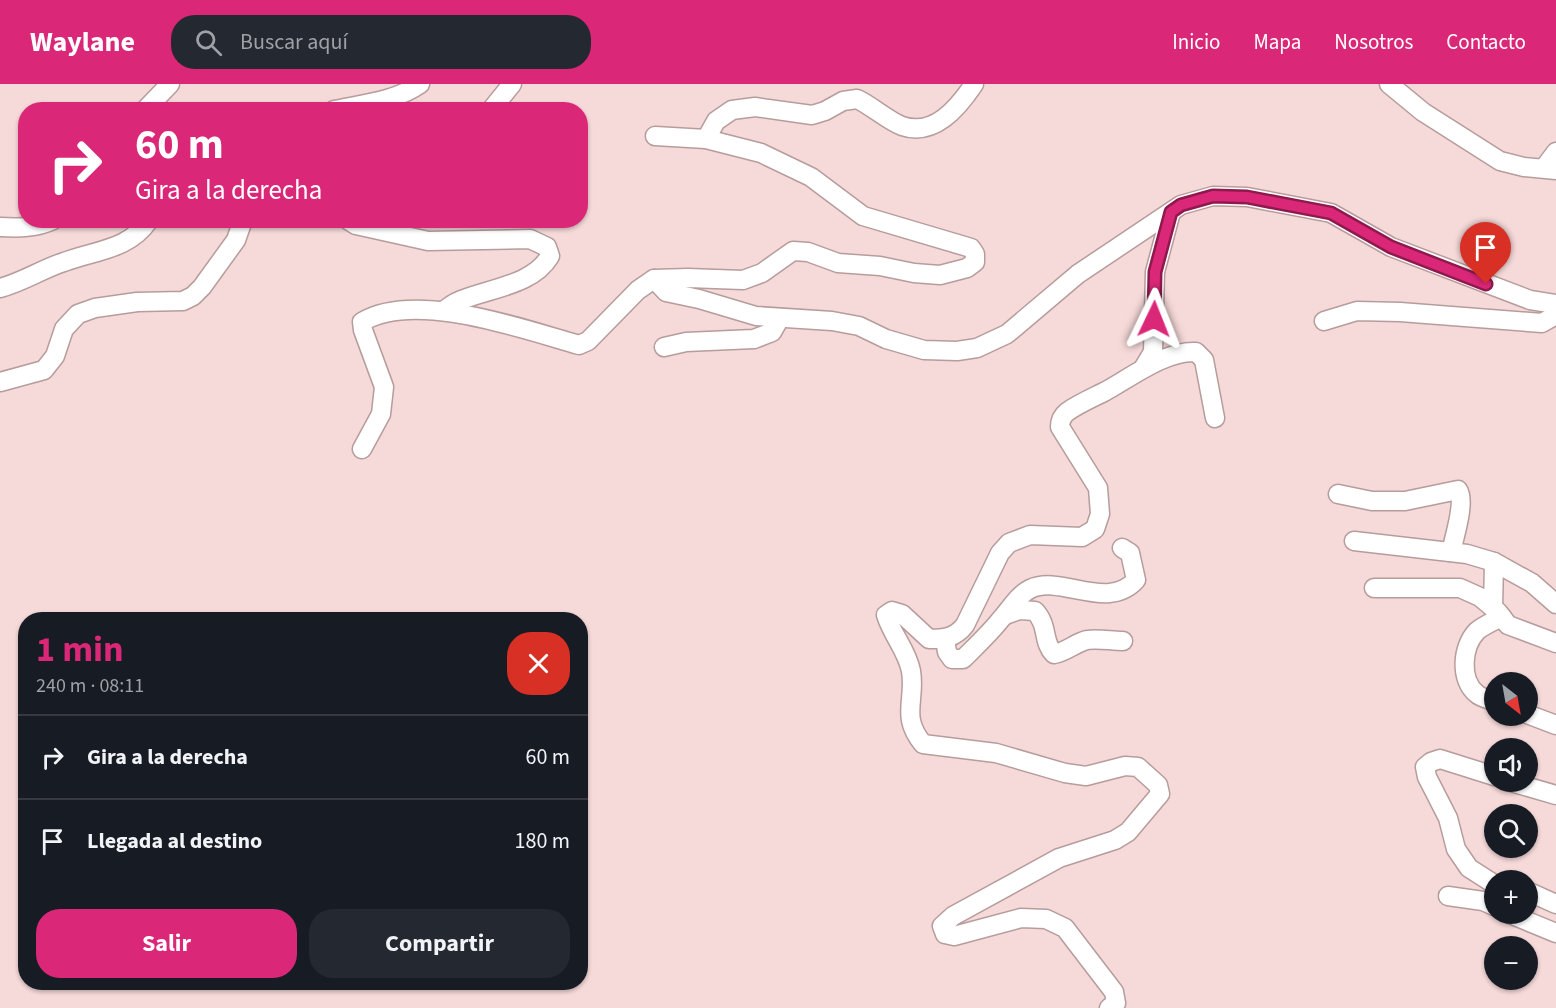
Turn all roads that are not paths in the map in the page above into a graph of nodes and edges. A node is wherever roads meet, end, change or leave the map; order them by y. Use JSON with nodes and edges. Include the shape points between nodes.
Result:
{"nodes":[{"id":1,"x":170,"y":84,"type":"edge"},
{"id":2,"x":420,"y":84,"type":"edge"},
{"id":3,"x":512,"y":84,"type":"edge"},
{"id":4,"x":974,"y":84,"type":"edge"},
{"id":5,"x":1389,"y":84,"type":"edge"},
{"id":6,"x":152,"y":102,"type":"edge"},
{"id":7,"x":374,"y":102,"type":"edge"},
{"id":8,"x":497,"y":102,"type":"edge"},
{"id":9,"x":655,"y":136,"type":"dead end"},
{"id":10,"x":706,"y":139,"type":"junction"},
{"id":11,"x":1556,"y":152,"type":"edge"},
{"id":12,"x":1550,"y":169,"type":"edge"},
{"id":13,"x":1171,"y":212,"type":"junction"},
{"id":14,"x":0,"y":227,"type":"edge"},
{"id":15,"x":18,"y":228,"type":"edge"},
{"id":16,"x":143,"y":228,"type":"edge"},
{"id":17,"x":240,"y":228,"type":"edge"},
{"id":18,"x":370,"y":228,"type":"edge"},
{"id":19,"x":654,"y":279,"type":"junction"},
{"id":20,"x":0,"y":288,"type":"edge"},
{"id":21,"x":1556,"y":304,"type":"edge"},
{"id":22,"x":443,"y":311,"type":"junction"},
{"id":23,"x":1556,"y":315,"type":"edge"},
{"id":24,"x":780,"y":318,"type":"junction"},
{"id":25,"x":1324,"y":321,"type":"dead end"},
{"id":26,"x":664,"y":347,"type":"dead end"},
{"id":27,"x":1144,"y":367,"type":"junction"},
{"id":28,"x":0,"y":382,"type":"edge"},
{"id":29,"x":1215,"y":418,"type":"dead end"},
{"id":30,"x":362,"y":449,"type":"dead end"},
{"id":31,"x":1338,"y":494,"type":"dead end"},
{"id":32,"x":1354,"y":541,"type":"dead end"},
{"id":33,"x":1122,"y":548,"type":"dead end"},
{"id":34,"x":1452,"y":552,"type":"junction"},
{"id":35,"x":1494,"y":562,"type":"junction"},
{"id":36,"x":1374,"y":588,"type":"dead end"},
{"id":37,"x":1556,"y":604,"type":"edge"},
{"id":38,"x":1498,"y":612,"type":"junction"},
{"id":39,"x":1005,"y":615,"type":"junction"},
{"id":40,"x":945,"y":639,"type":"junction"},
{"id":41,"x":1122,"y":641,"type":"dead end"},
{"id":42,"x":1556,"y":643,"type":"edge"},
{"id":43,"x":1484,"y":698,"type":"edge"},
{"id":44,"x":1538,"y":718,"type":"edge"},
{"id":45,"x":1556,"y":725,"type":"edge"},
{"id":46,"x":1484,"y":773,"type":"edge"},
{"id":47,"x":1538,"y":790,"type":"edge"},
{"id":48,"x":1556,"y":795,"type":"edge"},
{"id":49,"x":1484,"y":878,"type":"edge"},
{"id":50,"x":1448,"y":896,"type":"dead end"},
{"id":51,"x":1538,"y":896,"type":"edge"},
{"id":52,"x":1484,"y":902,"type":"edge"},
{"id":53,"x":1538,"y":903,"type":"edge"},
{"id":54,"x":1554,"y":904,"type":"edge"},
{"id":55,"x":1534,"y":924,"type":"edge"},
{"id":56,"x":1556,"y":933,"type":"edge"},
{"id":57,"x":1109,"y":1008,"type":"edge"}],
"edges":[{"from":1,"to":6,"type":"street"},
{"from":2,"to":7,"type":"street"},
{"from":3,"to":8,"type":"street"},
{"from":4,"to":10,"type":"street","via":[[947,117],[931,126],[901,126],[857,99],[812,115],[755,107],[732,110],[716,121]]},
{"from":5,"to":12,"type":"street","via":[[1423,112],[1500,161]]},
{"from":9,"to":10,"type":"street"},
{"from":10,"to":19,"type":"street","via":[[761,153],[785,164],[811,177],[863,216],[971,248],[975,262],[940,275],[838,263],[793,251],[762,273],[743,280]]},
{"from":11,"to":12,"type":"street"},
{"from":13,"to":21,"type":"street","via":[[1213,196],[1247,197],[1331,213],[1391,247],[1530,300]]},
{"from":13,"to":24,"type":"street","via":[[1078,274],[1007,334],[977,348],[924,350],[859,326]]},
{"from":13,"to":27,"type":"street","via":[[1155,272],[1153,352]]},
{"from":14,"to":15,"type":"street"},
{"from":16,"to":20,"type":"street","via":[[121,245],[62,262]]},
{"from":17,"to":28,"type":"street","via":[[236,240],[193,296],[183,301],[137,302],[78,314],[64,329],[55,356],[44,370]]},
{"from":18,"to":22,"type":"street","via":[[428,241],[530,239],[547,247],[550,256],[545,265],[529,277],[457,302]]},
{"from":19,"to":22,"type":"street","via":[[579,345]]},
{"from":19,"to":24,"type":"street","via":[[666,292],[756,316]]},
{"from":22,"to":30,"type":"street","via":[[375,314],[362,322],[384,387],[381,414]]},
{"from":23,"to":25,"type":"street","via":[[1542,323],[1357,311]]},
{"from":24,"to":26,"type":"street","via":[[772,333],[754,339],[686,342]]},
{"from":27,"to":29,"type":"street","via":[[1186,351],[1196,352],[1204,360]]},
{"from":27,"to":40,"type":"street","via":[[1067,412],[1060,420],[1060,428],[1098,488],[1100,514],[1095,529],[1082,537],[1030,535],[1009,543],[1000,553],[965,625],[959,633]]},
{"from":31,"to":34,"type":"street","via":[[1372,501],[1405,501],[1458,490],[1461,503]]},
{"from":32,"to":34,"type":"street"},
{"from":33,"to":39,"type":"street","via":[[1130,553],[1136,580],[1127,589],[1101,594],[1042,585],[1020,597]]},
{"from":34,"to":35,"type":"street"},
{"from":35,"to":37,"type":"street","via":[[1532,583]]},
{"from":35,"to":38,"type":"street"},
{"from":36,"to":38,"type":"street","via":[[1460,588],[1480,597]]},
{"from":38,"to":42,"type":"street","via":[[1508,625]]},
{"from":38,"to":43,"type":"street","via":[[1476,632],[1465,655],[1465,679]]},
{"from":39,"to":40,"type":"street","via":[[963,658],[952,659]]},
{"from":39,"to":41,"type":"street","via":[[1019,610],[1035,611],[1043,619],[1049,649],[1054,654],[1089,640]]},
{"from":40,"to":57,"type":"street","via":[[929,639],[902,614],[892,611],[886,615],[907,657],[911,674],[910,722],[923,744],[996,753],[1065,774],[1086,776],[1125,766],[1138,768],[1158,784],[1160,794],[1128,832],[1059,858],[953,916],[942,926],[945,934],[954,936],[1021,918],[1046,919],[1065,928],[1114,992],[1116,1003]]},
{"from":44,"to":45,"type":"street"},
{"from":46,"to":49,"type":"street","via":[[1440,759],[1425,767],[1448,818],[1456,849],[1468,868]]},
{"from":47,"to":48,"type":"street"},
{"from":50,"to":52,"type":"street"},
{"from":51,"to":54,"type":"street"},
{"from":53,"to":54,"type":"street"},
{"from":55,"to":56,"type":"street"}]}
